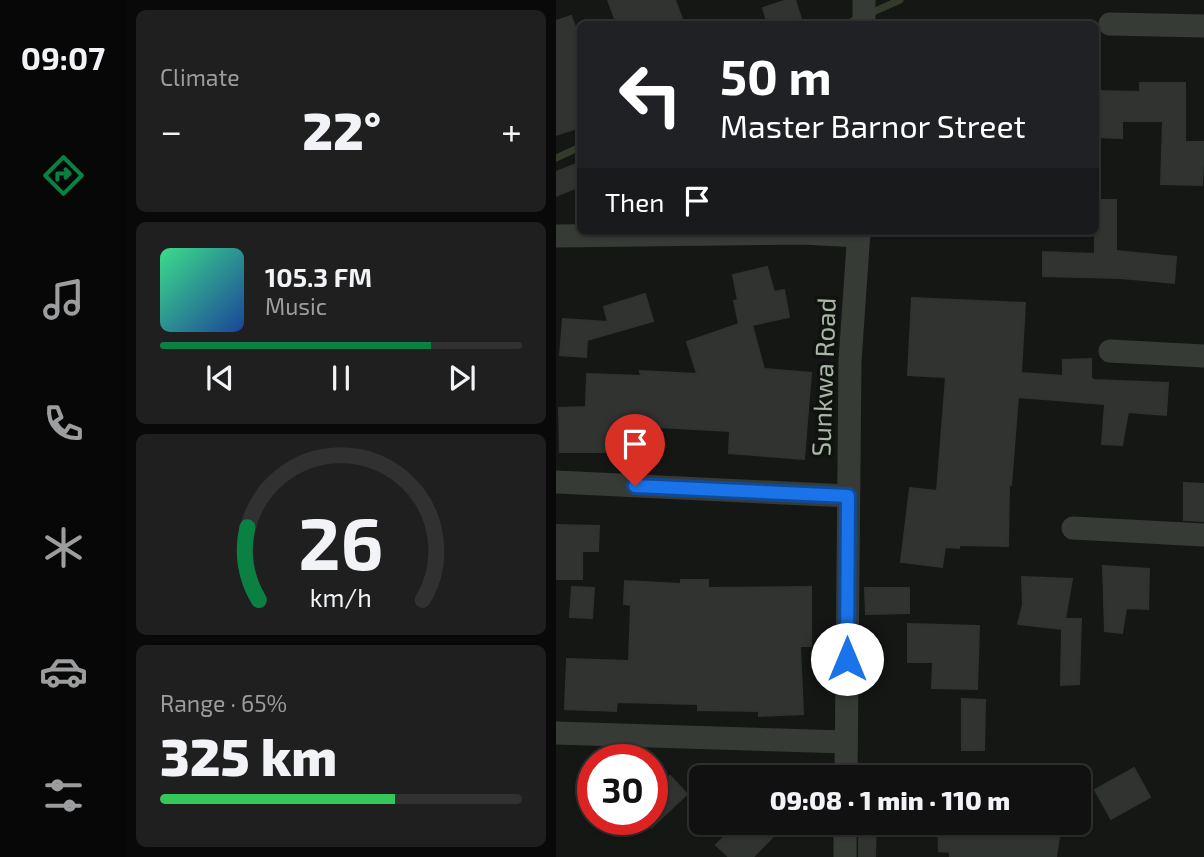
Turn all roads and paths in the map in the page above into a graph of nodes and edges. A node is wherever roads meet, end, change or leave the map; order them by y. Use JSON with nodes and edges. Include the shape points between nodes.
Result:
{"nodes":[{"id":1,"x":1110,"y":24,"type":"dead end"},
{"id":2,"x":1204,"y":26,"type":"edge"},
{"id":3,"x":638,"y":235,"type":"edge"},
{"id":4,"x":859,"y":235,"type":"edge"},
{"id":5,"x":556,"y":236,"type":"edge"},
{"id":6,"x":1110,"y":351,"type":"dead end"},
{"id":7,"x":1204,"y":356,"type":"edge"},
{"id":8,"x":556,"y":482,"type":"edge"},
{"id":9,"x":848,"y":496,"type":"junction"},
{"id":10,"x":1073,"y":528,"type":"dead end"},
{"id":11,"x":1204,"y":535,"type":"edge"},
{"id":12,"x":556,"y":733,"type":"edge"},
{"id":13,"x":846,"y":742,"type":"junction"},
{"id":14,"x":846,"y":765,"type":"edge"},
{"id":15,"x":845,"y":835,"type":"edge"},
{"id":16,"x":845,"y":857,"type":"edge"}],
"edges":[{"from":1,"to":2,"type":"street"},
{"from":3,"to":5,"type":"street"},
{"from":4,"to":9,"type":"street","name":"Sunkwa Road","via":[[850,361]]},
{"from":6,"to":7,"type":"street"},
{"from":8,"to":9,"type":"street"},
{"from":9,"to":13,"type":"street","name":"Sunkwa Road"},
{"from":10,"to":11,"type":"street"},
{"from":12,"to":13,"type":"street"},
{"from":13,"to":14,"type":"street","name":"Sunkwa Road"},
{"from":15,"to":16,"type":"street"}]}
